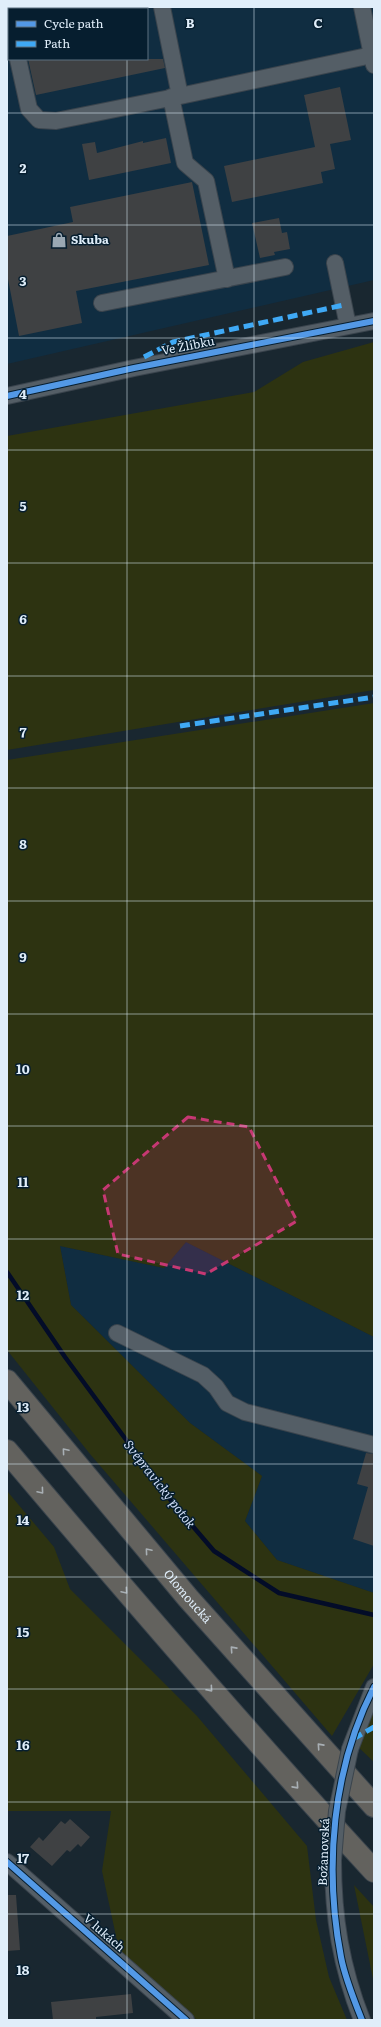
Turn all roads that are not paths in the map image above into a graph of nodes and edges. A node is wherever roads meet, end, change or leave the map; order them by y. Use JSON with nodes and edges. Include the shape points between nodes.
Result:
{"nodes":[{"id":1,"x":162,"y":7,"type":"edge"},
{"id":2,"x":362,"y":7,"type":"edge"},
{"id":3,"x":373,"y":53,"type":"edge"},
{"id":4,"x":18,"y":60,"type":"edge"},
{"id":5,"x":176,"y":96,"type":"junction"},
{"id":6,"x":335,"y":263,"type":"dead end"},
{"id":7,"x":286,"y":267,"type":"dead end"},
{"id":8,"x":226,"y":279,"type":"junction"},
{"id":9,"x":102,"y":303,"type":"dead end"},
{"id":10,"x":374,"y":321,"type":"edge"},
{"id":11,"x":348,"y":326,"type":"junction"},
{"id":12,"x":7,"y":396,"type":"edge"},
{"id":13,"x":117,"y":1334,"type":"dead end"},
{"id":14,"x":7,"y":1381,"type":"edge"},
{"id":15,"x":374,"y":1445,"type":"edge"},
{"id":16,"x":7,"y":1451,"type":"edge"},
{"id":17,"x":374,"y":1688,"type":"edge"},
{"id":18,"x":374,"y":1806,"type":"edge"},
{"id":19,"x":7,"y":1862,"type":"edge"},
{"id":20,"x":374,"y":1871,"type":"edge"},
{"id":21,"x":186,"y":2020,"type":"edge"},
{"id":22,"x":362,"y":2020,"type":"edge"}],
"edges":[{"from":1,"to":5,"type":"street"},
{"from":2,"to":3,"type":"street"},
{"from":3,"to":5,"type":"street"},
{"from":4,"to":5,"type":"street","via":[[29,109],[39,120],[56,121]]},
{"from":5,"to":8,"type":"street","via":[[185,163],[206,181]]},
{"from":6,"to":11,"type":"street"},
{"from":7,"to":8,"type":"street"},
{"from":8,"to":9,"type":"street"},
{"from":10,"to":11,"type":"street","name":"Ve Žlíbku"},
{"from":11,"to":12,"type":"street","name":"Ve Žlíbku"},
{"from":13,"to":15,"type":"street","via":[[203,1375],[216,1387],[227,1403],[240,1410]]},
{"from":18,"to":14,"type":"highway","name":"Olomoucká","one_way":true,"via":[[188,1598]]},
{"from":16,"to":20,"type":"highway","one_way":true,"via":[[161,1634]]},
{"from":17,"to":22,"type":"street","name":"Božanovská","bridge":true,"via":[[350,1749],[337,1811],[333,1860],[335,1919],[342,1958]]},
{"from":19,"to":21,"type":"street","name":"V lukách"}]}
